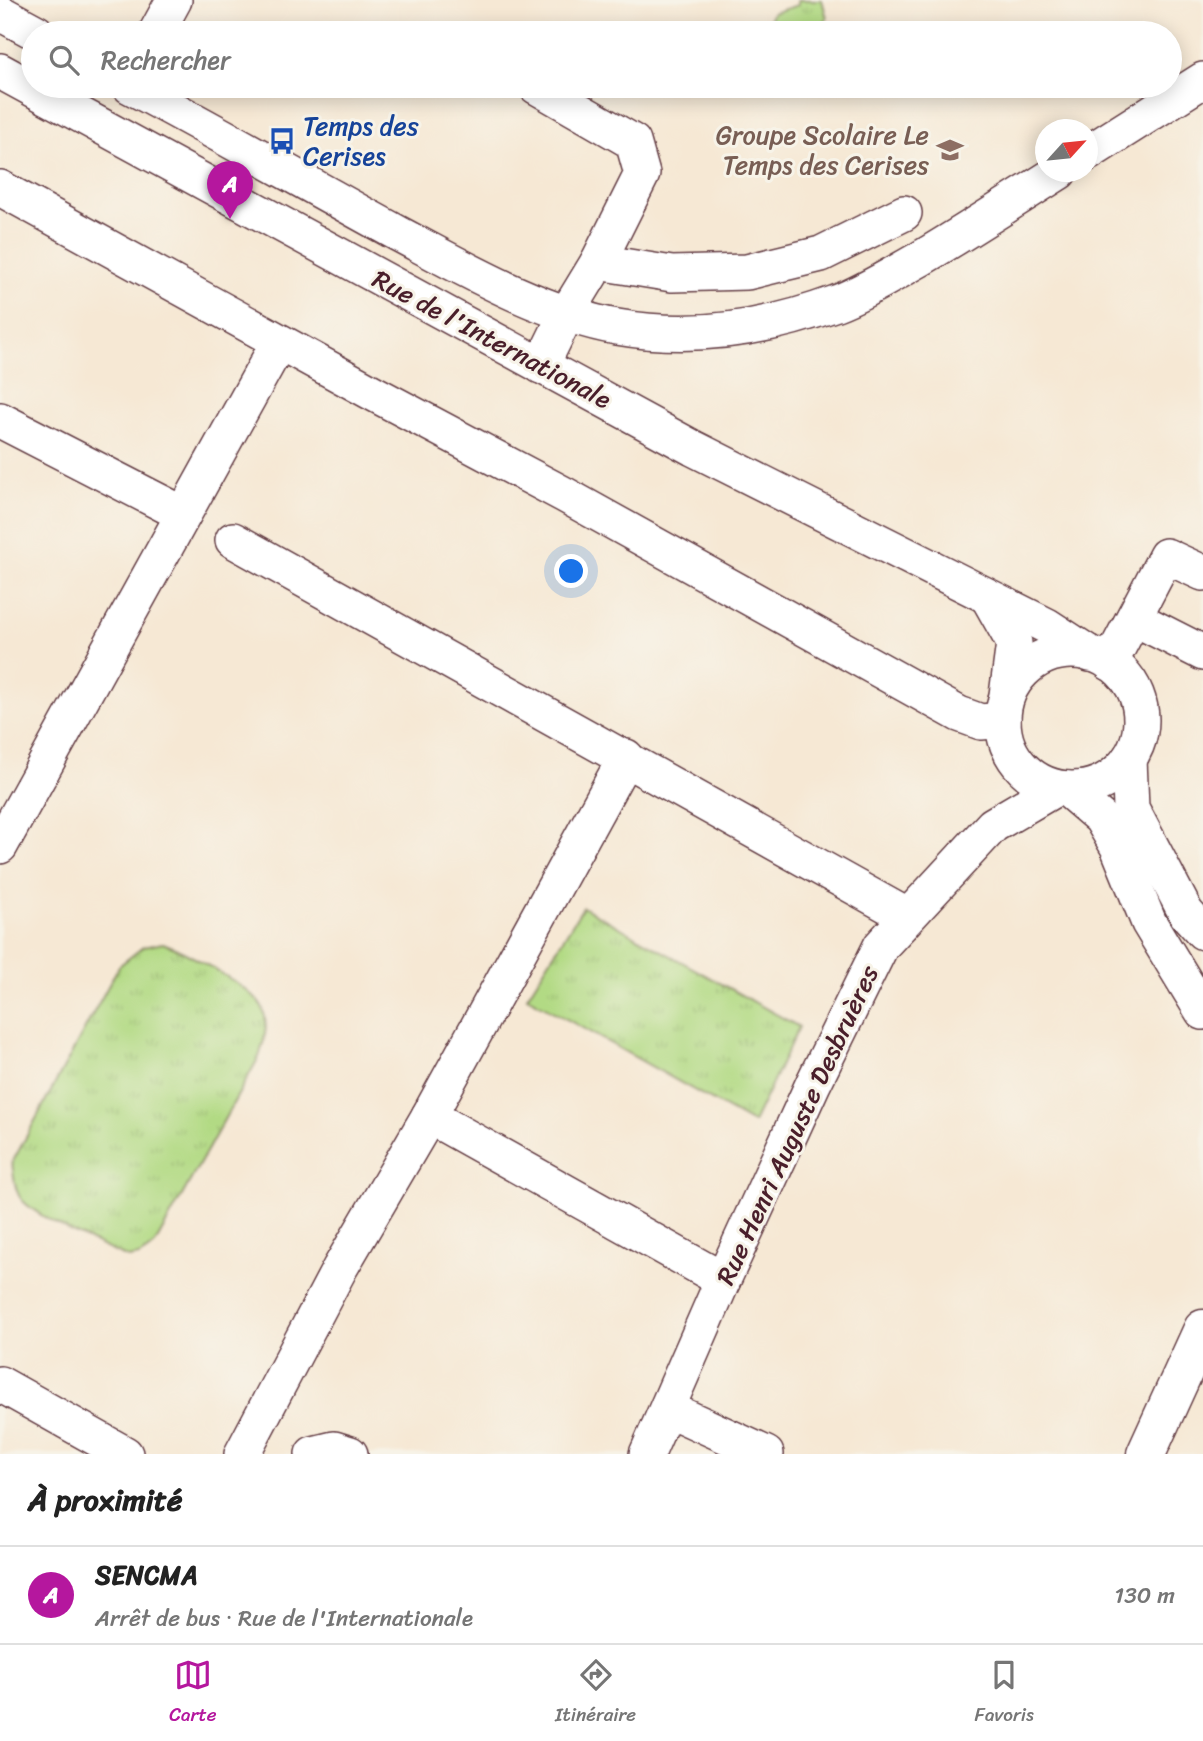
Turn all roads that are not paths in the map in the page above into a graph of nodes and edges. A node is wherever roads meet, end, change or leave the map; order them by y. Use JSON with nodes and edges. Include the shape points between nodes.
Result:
{"nodes":[{"id":1,"x":174,"y":0,"type":"edge"},
{"id":2,"x":0,"y":13,"type":"edge"},
{"id":3,"x":163,"y":21,"type":"edge"},
{"id":4,"x":21,"y":24,"type":"edge"},
{"id":5,"x":0,"y":71,"type":"edge"},
{"id":6,"x":1203,"y":80,"type":"edge"},
{"id":7,"x":21,"y":83,"type":"edge"},
{"id":8,"x":1182,"y":93,"type":"edge"},
{"id":9,"x":49,"y":98,"type":"edge"},
{"id":10,"x":122,"y":98,"type":"edge"},
{"id":11,"x":151,"y":98,"type":"edge"},
{"id":12,"x":557,"y":98,"type":"edge"},
{"id":13,"x":1174,"y":98,"type":"edge"},
{"id":14,"x":104,"y":128,"type":"junction"},
{"id":15,"x":1098,"y":146,"type":"edge"},
{"id":16,"x":1043,"y":182,"type":"edge"},
{"id":17,"x":0,"y":188,"type":"edge"},
{"id":18,"x":904,"y":213,"type":"dead end"},
{"id":19,"x":598,"y":262,"type":"junction"},
{"id":20,"x":567,"y":313,"type":"junction"},
{"id":21,"x":279,"y":342,"type":"junction"},
{"id":22,"x":541,"y":366,"type":"junction"},
{"id":23,"x":0,"y":419,"type":"edge"},
{"id":24,"x":183,"y":514,"type":"junction"},
{"id":25,"x":233,"y":540,"type":"dead end"},
{"id":26,"x":1203,"y":573,"type":"edge"},
{"id":27,"x":988,"y":597,"type":"junction"},
{"id":28,"x":1134,"y":618,"type":"junction"},
{"id":29,"x":1203,"y":653,"type":"edge"},
{"id":30,"x":1100,"y":659,"type":"junction"},
{"id":31,"x":1005,"y":707,"type":"junction"},
{"id":32,"x":626,"y":757,"type":"junction"},
{"id":33,"x":1014,"y":758,"type":"junction"},
{"id":34,"x":1129,"y":759,"type":"junction"},
{"id":35,"x":1062,"y":788,"type":"junction"},
{"id":36,"x":993,"y":825,"type":"junction"},
{"id":37,"x":0,"y":846,"type":"edge"},
{"id":38,"x":908,"y":916,"type":"junction"},
{"id":39,"x":1203,"y":932,"type":"edge"},
{"id":40,"x":1203,"y":1012,"type":"edge"},
{"id":41,"x":429,"y":1116,"type":"junction"},
{"id":42,"x":723,"y":1280,"type":"junction"},
{"id":43,"x":1203,"y":1329,"type":"edge"},
{"id":44,"x":0,"y":1384,"type":"edge"},
{"id":45,"x":668,"y":1409,"type":"junction"},
{"id":46,"x":125,"y":1454,"type":"edge"},
{"id":47,"x":243,"y":1454,"type":"edge"},
{"id":48,"x":648,"y":1454,"type":"edge"},
{"id":49,"x":766,"y":1454,"type":"edge"},
{"id":50,"x":1146,"y":1454,"type":"edge"}],
"edges":[{"from":1,"to":3,"type":"street"},
{"from":2,"to":4,"type":"street"},
{"from":5,"to":7,"type":"street","name":"Rue de l'Internationale"},
{"from":6,"to":8,"type":"street"},
{"from":9,"to":14,"type":"street","name":"Rue de l'Internationale"},
{"from":10,"to":14,"type":"street"},
{"from":11,"to":20,"type":"street","via":[[463,269]]},
{"from":12,"to":19,"type":"street","via":[[633,142],[642,174]]},
{"from":13,"to":15,"type":"street"},
{"from":14,"to":22,"type":"street","name":"Rue de l'Internationale"},
{"from":16,"to":20,"type":"street","via":[[887,278],[837,302],[784,319],[731,331],[675,332],[617,327]]},
{"from":17,"to":21,"type":"street"},
{"from":18,"to":19,"type":"street","via":[[821,254],[747,272],[671,274]]},
{"from":19,"to":20,"type":"street"},
{"from":20,"to":22,"type":"street"},
{"from":21,"to":24,"type":"street"},
{"from":21,"to":31,"type":"street","via":[[959,714],[981,722]]},
{"from":22,"to":27,"type":"street","name":"Rue de l'Internationale"},
{"from":23,"to":24,"type":"street"},
{"from":24,"to":37,"type":"street"},
{"from":25,"to":32,"type":"street"},
{"from":26,"to":28,"type":"street","via":[[1167,556]]},
{"from":27,"to":30,"type":"street","name":"Rue de l'Internationale"},
{"from":27,"to":31,"type":"street","via":[[1014,643]]},
{"from":28,"to":29,"type":"street"},
{"from":28,"to":30,"type":"street"},
{"from":30,"to":31,"type":"street","via":[[1065,652],[1041,659],[1021,674]]},
{"from":30,"to":34,"type":"street","via":[[1124,675],[1139,708],[1137,743]]},
{"from":31,"to":33,"type":"street","via":[[1007,746]]},
{"from":32,"to":38,"type":"street"},
{"from":32,"to":41,"type":"street"},
{"from":33,"to":35,"type":"street","via":[[1033,777]]},
{"from":33,"to":36,"type":"street","name":"Rue Henri Auguste Desbruères"},
{"from":34,"to":35,"type":"street","via":[[1096,785]]},
{"from":34,"to":39,"type":"street","via":[[1131,808],[1186,913]]},
{"from":35,"to":36,"type":"street","name":"Rue Henri Auguste Desbruères"},
{"from":35,"to":40,"type":"street","via":[[1101,818],[1149,923]]},
{"from":36,"to":38,"type":"street","name":"Rue Henri Auguste Desbruères"},
{"from":38,"to":42,"type":"street","name":"Rue Henri Auguste Desbruères","via":[[881,946]]},
{"from":41,"to":42,"type":"street"},
{"from":41,"to":47,"type":"street","via":[[340,1268]]},
{"from":42,"to":45,"type":"street","name":"Rue Henri Auguste Desbruères"},
{"from":43,"to":50,"type":"main road"},
{"from":44,"to":46,"type":"street"},
{"from":45,"to":48,"type":"street","name":"Rue Henri Auguste Desbruères"},
{"from":45,"to":49,"type":"street"}]}
